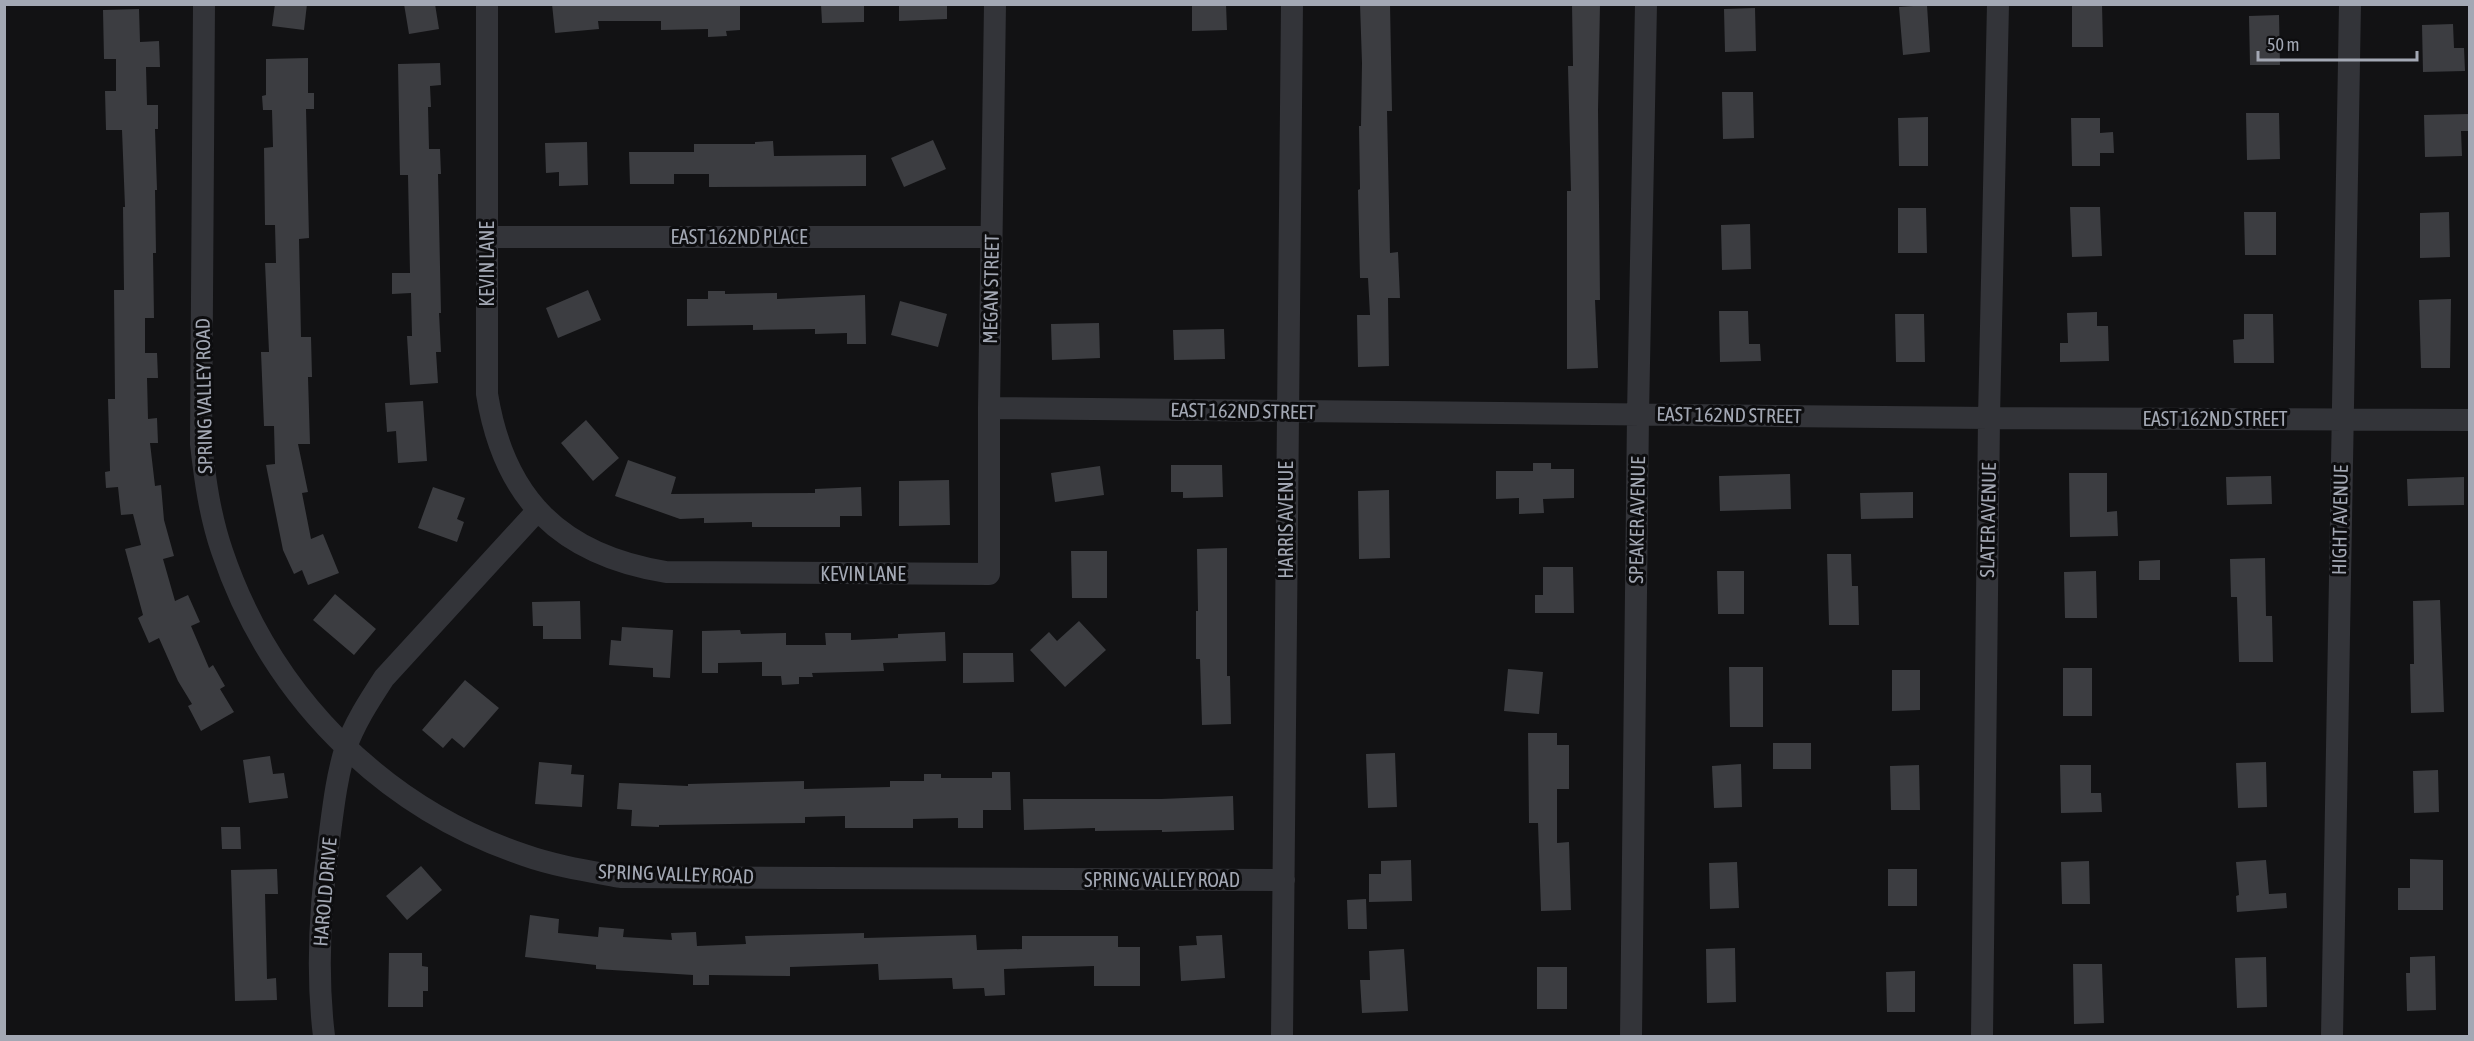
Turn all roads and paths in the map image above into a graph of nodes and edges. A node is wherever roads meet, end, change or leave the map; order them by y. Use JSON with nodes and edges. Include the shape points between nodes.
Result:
{"nodes":[{"id":1,"x":204,"y":4,"type":"edge"},
{"id":2,"x":487,"y":4,"type":"edge"},
{"id":3,"x":995,"y":4,"type":"edge"},
{"id":4,"x":1292,"y":4,"type":"edge"},
{"id":5,"x":1646,"y":4,"type":"edge"},
{"id":6,"x":1998,"y":4,"type":"edge"},
{"id":7,"x":2350,"y":4,"type":"edge"},
{"id":8,"x":487,"y":237,"type":"junction"},
{"id":9,"x":991,"y":237,"type":"junction"},
{"id":10,"x":989,"y":408,"type":"junction"},
{"id":11,"x":1287,"y":411,"type":"junction"},
{"id":12,"x":1638,"y":414,"type":"junction"},
{"id":13,"x":1989,"y":418,"type":"junction"},
{"id":14,"x":2342,"y":419,"type":"junction"},
{"id":15,"x":2469,"y":420,"type":"edge"},
{"id":16,"x":538,"y":510,"type":"junction"},
{"id":17,"x":989,"y":574,"type":"joint"},
{"id":18,"x":346,"y":748,"type":"junction"},
{"id":19,"x":1284,"y":880,"type":"junction"},
{"id":20,"x":324,"y":1036,"type":"edge"},
{"id":21,"x":1282,"y":1036,"type":"edge"},
{"id":22,"x":1631,"y":1036,"type":"edge"},
{"id":23,"x":1982,"y":1036,"type":"edge"},
{"id":24,"x":2332,"y":1036,"type":"edge"}],
"edges":[{"from":1,"to":18,"type":"street","name":"SPRING VALLEY ROAD","via":[[201,444],[207,493],[239,596],[261,640],[293,688]]},
{"from":2,"to":8,"type":"street","name":"KEVIN LANE"},
{"from":3,"to":9,"type":"street","name":"MEGAN STREET"},
{"from":4,"to":11,"type":"street","name":"HARRIS AVENUE"},
{"from":5,"to":12,"type":"street","name":"SPEAKER AVENUE"},
{"from":6,"to":13,"type":"street","name":"SLATER AVENUE"},
{"from":7,"to":14,"type":"street","name":"HIGHT AVENUE"},
{"from":8,"to":9,"type":"street","name":"EAST 162ND PLACE"},
{"from":8,"to":16,"type":"street","name":"KEVIN LANE","via":[[487,394],[492,424],[517,483]]},
{"from":9,"to":10,"type":"street","name":"MEGAN STREET"},
{"from":10,"to":11,"type":"street","name":"EAST 162ND STREET"},
{"from":10,"to":17,"type":"street","name":"MEGAN STREET"},
{"from":11,"to":12,"type":"street","name":"EAST 162ND STREET"},
{"from":11,"to":19,"type":"street","name":"HARRIS AVENUE"},
{"from":12,"to":13,"type":"street","name":"EAST 162ND STREET"},
{"from":12,"to":22,"type":"street","name":"SPEAKER AVENUE"},
{"from":13,"to":14,"type":"street","name":"EAST 162ND STREET"},
{"from":13,"to":23,"type":"street","name":"SLATER AVENUE"},
{"from":14,"to":15,"type":"street","name":"EAST 162ND STREET"},
{"from":14,"to":24,"type":"street","name":"HIGHT AVENUE"},
{"from":16,"to":17,"type":"street","name":"KEVIN LANE","via":[[574,541],[604,557],[666,572]]},
{"from":16,"to":18,"type":"street","via":[[384,678]]},
{"from":18,"to":19,"type":"street","name":"SPRING VALLEY ROAD","via":[[427,811],[470,834],[534,858],[621,877]]},
{"from":18,"to":20,"type":"street","name":"HAROLD DRIVE","via":[[336,783],[322,890],[319,954]]},
{"from":19,"to":21,"type":"street","name":"HARRIS AVENUE"}]}
